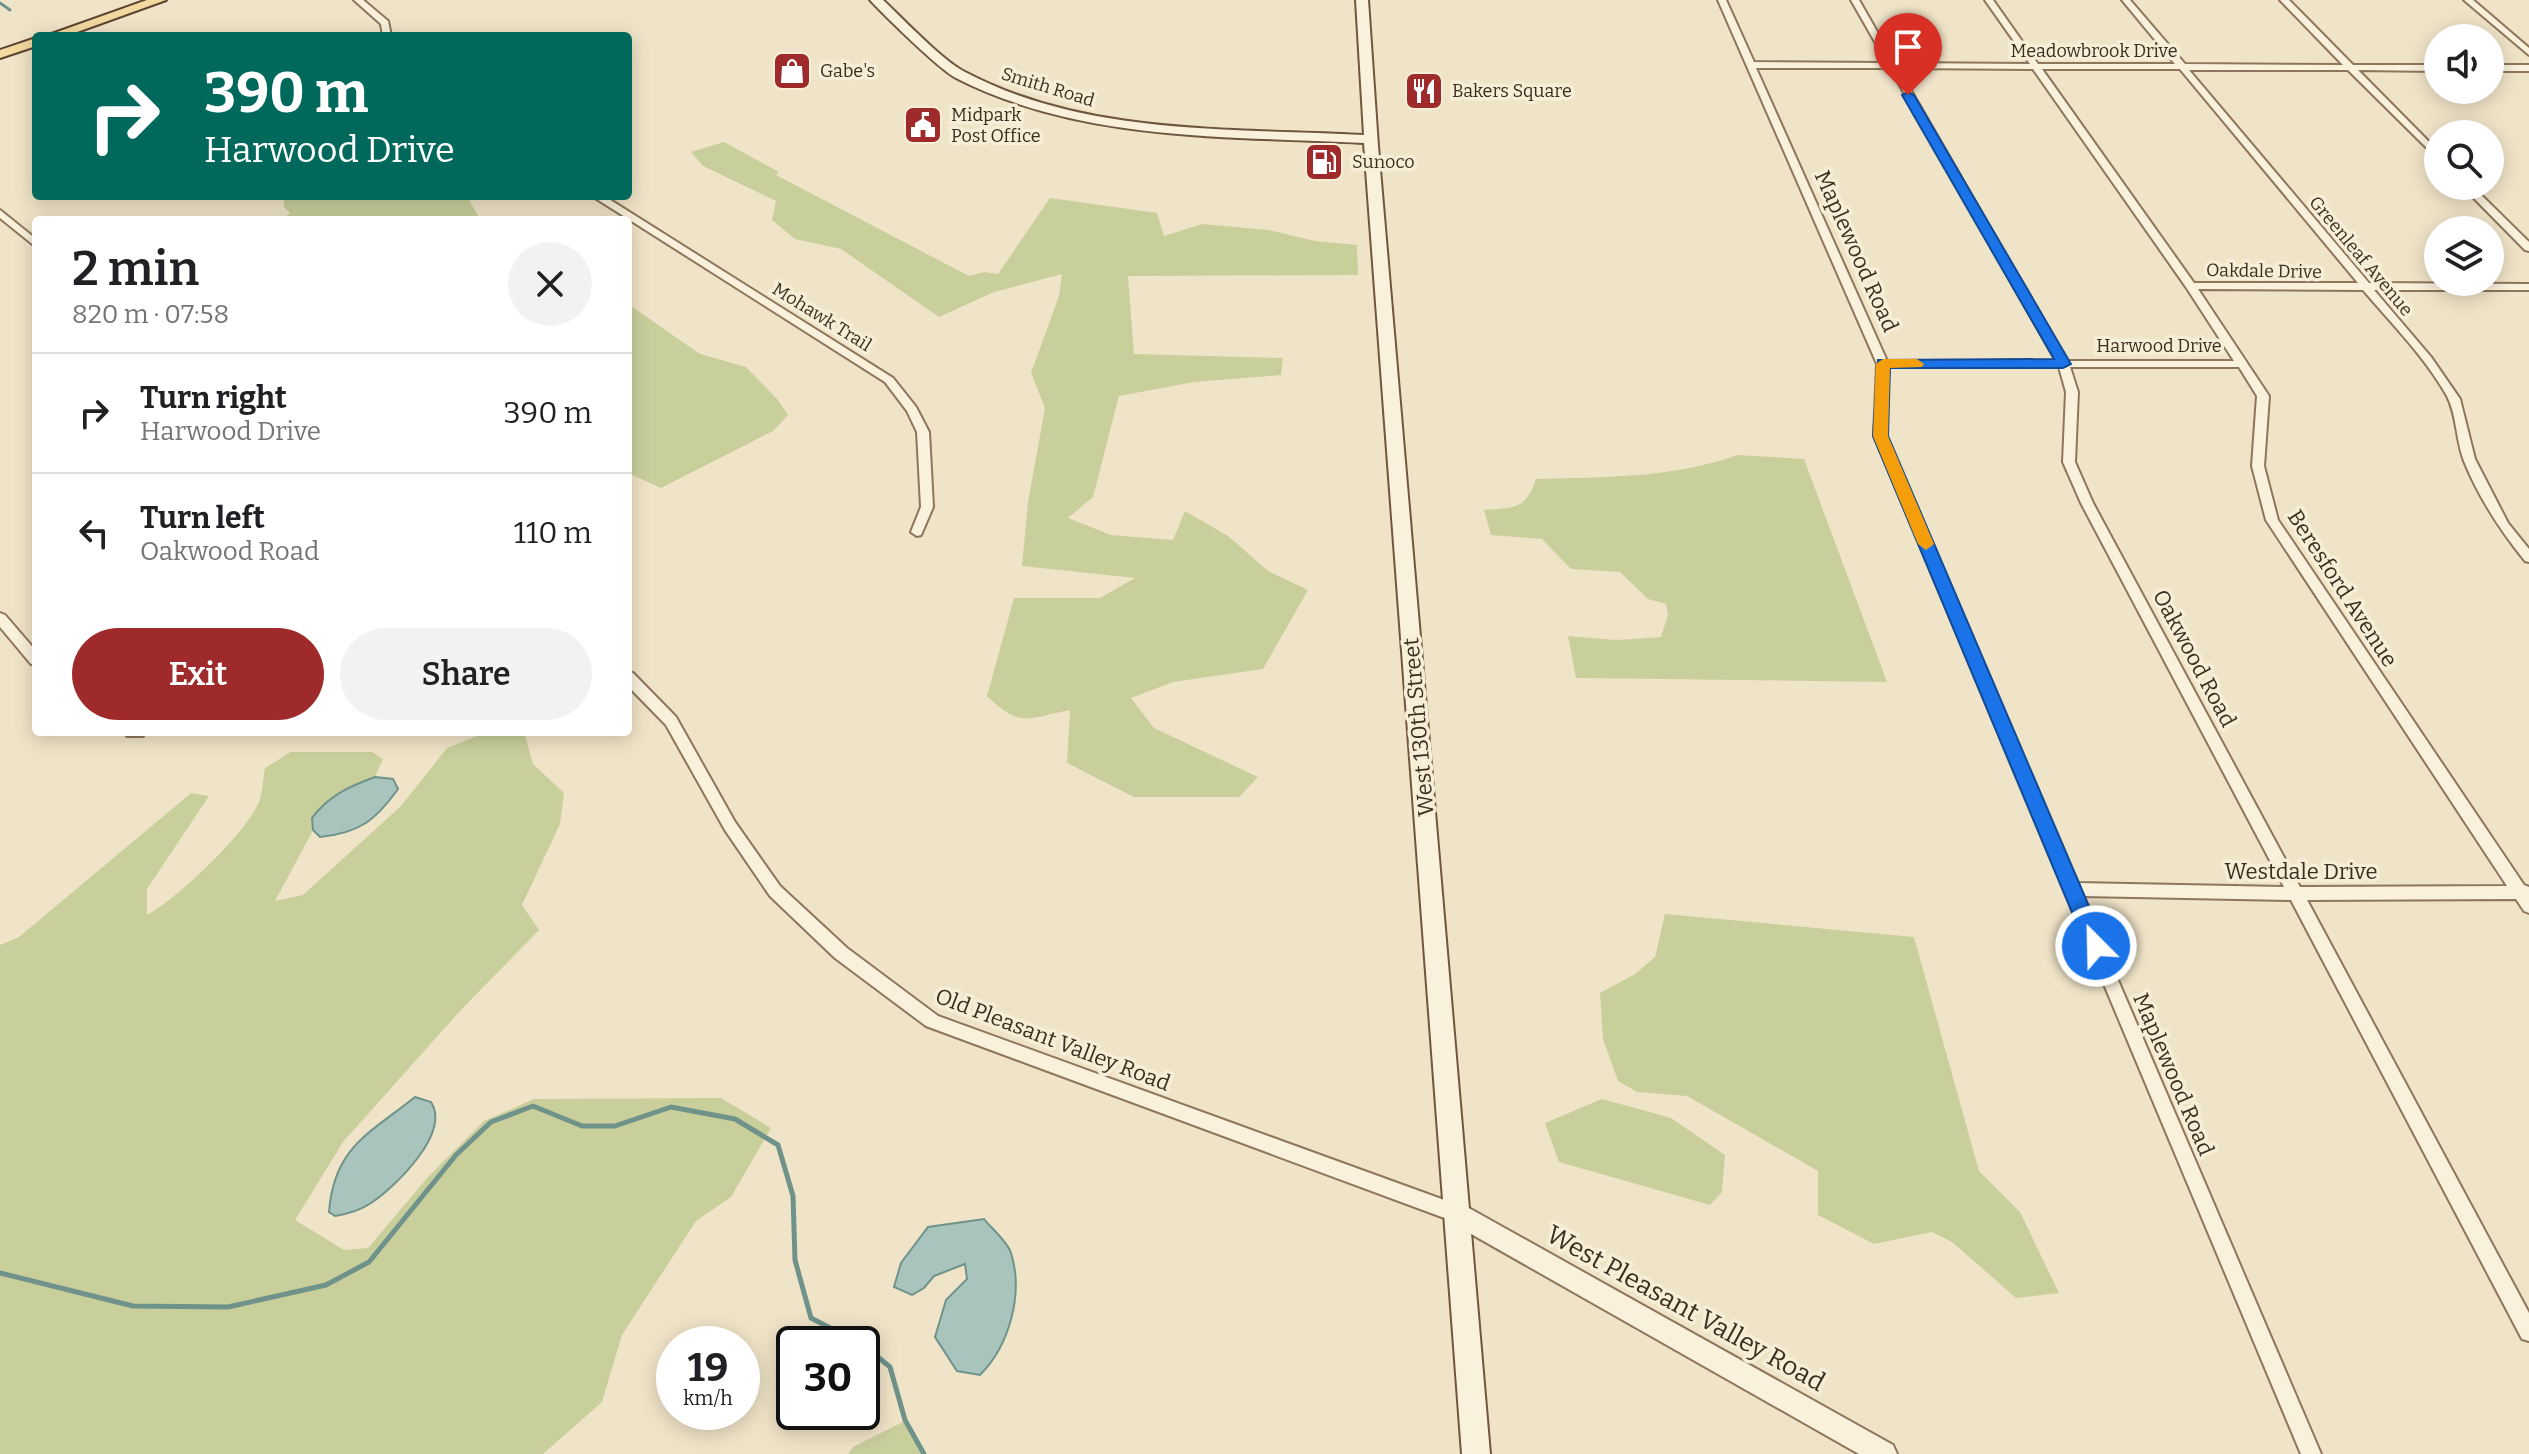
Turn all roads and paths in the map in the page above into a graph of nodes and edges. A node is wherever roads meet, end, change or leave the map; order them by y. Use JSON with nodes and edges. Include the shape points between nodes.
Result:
{"nodes":[{"id":1,"x":160,"y":0,"type":"edge"},
{"id":2,"x":358,"y":0,"type":"edge"},
{"id":3,"x":876,"y":0,"type":"edge"},
{"id":4,"x":887,"y":0,"type":"edge"},
{"id":5,"x":1362,"y":0,"type":"edge"},
{"id":6,"x":1722,"y":0,"type":"edge"},
{"id":7,"x":1855,"y":0,"type":"edge"},
{"id":8,"x":1989,"y":0,"type":"edge"},
{"id":9,"x":2126,"y":0,"type":"edge"},
{"id":10,"x":2284,"y":0,"type":"edge"},
{"id":11,"x":2468,"y":0,"type":"edge"},
{"id":12,"x":898,"y":18,"type":"junction"},
{"id":13,"x":65,"y":32,"type":"edge"},
{"id":14,"x":386,"y":32,"type":"edge"},
{"id":15,"x":32,"y":43,"type":"edge"},
{"id":16,"x":2529,"y":52,"type":"edge"},
{"id":17,"x":0,"y":54,"type":"edge"},
{"id":18,"x":1750,"y":65,"type":"junction"},
{"id":19,"x":1892,"y":66,"type":"junction"},
{"id":20,"x":2035,"y":66,"type":"junction"},
{"id":21,"x":2182,"y":67,"type":"junction"},
{"id":22,"x":2351,"y":68,"type":"junction"},
{"id":23,"x":2424,"y":68,"type":"edge"},
{"id":24,"x":2504,"y":68,"type":"edge"},
{"id":25,"x":2529,"y":68,"type":"edge"},
{"id":26,"x":1370,"y":139,"type":"junction"},
{"id":27,"x":2424,"y":142,"type":"edge"},
{"id":28,"x":603,"y":200,"type":"edge"},
{"id":29,"x":2481,"y":200,"type":"edge"},
{"id":30,"x":0,"y":213,"type":"edge"},
{"id":31,"x":629,"y":216,"type":"edge"},
{"id":32,"x":632,"y":218,"type":"edge"},
{"id":33,"x":32,"y":241,"type":"edge"},
{"id":34,"x":2529,"y":248,"type":"edge"},
{"id":35,"x":2191,"y":286,"type":"junction"},
{"id":36,"x":2529,"y":287,"type":"edge"},
{"id":37,"x":2367,"y":288,"type":"junction"},
{"id":38,"x":1883,"y":364,"type":"junction"},
{"id":39,"x":2063,"y":364,"type":"junction"},
{"id":40,"x":2244,"y":364,"type":"junction"},
{"id":41,"x":917,"y":532,"type":"dead end"},
{"id":42,"x":2529,"y":558,"type":"edge"},
{"id":43,"x":0,"y":618,"type":"edge"},
{"id":44,"x":32,"y":655,"type":"edge"},
{"id":45,"x":632,"y":681,"type":"edge"},
{"id":46,"x":2072,"y":889,"type":"junction"},
{"id":47,"x":2296,"y":894,"type":"junction"},
{"id":48,"x":2526,"y":897,"type":"edge"},
{"id":49,"x":1458,"y":1214,"type":"junction"},
{"id":50,"x":2529,"y":1332,"type":"edge"},
{"id":51,"x":1476,"y":1454,"type":"edge"},
{"id":52,"x":1884,"y":1454,"type":"edge"},
{"id":53,"x":2311,"y":1454,"type":"edge"}],
"edges":[{"from":1,"to":13,"type":"main road"},
{"from":2,"to":14,"type":"street","via":[[385,23]]},
{"from":3,"to":12,"type":"main road","name":"Smith Road"},
{"from":4,"to":12,"type":"main road","name":"Smith Road"},
{"from":5,"to":26,"type":"main road","name":"West 130th Street"},
{"from":6,"to":18,"type":"street","name":"Maplewood Road"},
{"from":7,"to":19,"type":"street","name":"Oakwood Road"},
{"from":8,"to":20,"type":"street","name":"Beresford Avenue"},
{"from":9,"to":21,"type":"street","name":"Greenleaf Avenue"},
{"from":10,"to":22,"type":"street"},
{"from":11,"to":16,"type":"street"},
{"from":12,"to":26,"type":"main road","name":"Smith Road","via":[[958,74],[1010,98],[1126,129],[1175,136]]},
{"from":15,"to":17,"type":"main road"},
{"from":18,"to":19,"type":"street","name":"Meadowbrook Drive"},
{"from":18,"to":38,"type":"street","name":"Maplewood Road"},
{"from":19,"to":20,"type":"street","name":"Meadowbrook Drive"},
{"from":19,"to":39,"type":"street","name":"Oakwood Road"},
{"from":20,"to":21,"type":"street","name":"Meadowbrook Drive"},
{"from":20,"to":35,"type":"street","name":"Beresford Avenue"},
{"from":21,"to":22,"type":"street","name":"Meadowbrook Drive"},
{"from":21,"to":37,"type":"street","name":"Greenleaf Avenue"},
{"from":22,"to":23,"type":"street","name":"Meadowbrook Drive"},
{"from":22,"to":27,"type":"street"},
{"from":24,"to":25,"type":"street"},
{"from":26,"to":49,"type":"main road","name":"West 130th Street"},
{"from":28,"to":31,"type":"street","name":"Mohawk Trail"},
{"from":29,"to":34,"type":"street"},
{"from":30,"to":33,"type":"street"},
{"from":32,"to":41,"type":"street","name":"Mohawk Trail","via":[[889,380],[923,432],[927,507]]},
{"from":35,"to":37,"type":"street","name":"Oakdale Drive"},
{"from":35,"to":40,"type":"street","name":"Beresford Avenue"},
{"from":36,"to":37,"type":"street","name":"Oakdale Drive"},
{"from":37,"to":42,"type":"street","name":"Greenleaf Avenue","via":[[2454,399],[2469,459],[2484,491]]},
{"from":38,"to":39,"type":"street","name":"Harwood Drive"},
{"from":38,"to":46,"type":"street","name":"Maplewood Road","via":[[1880,436]]},
{"from":39,"to":40,"type":"street","name":"Harwood Drive"},
{"from":39,"to":47,"type":"street","name":"Oakwood Road","via":[[2072,392],[2069,462],[2087,503]]},
{"from":40,"to":48,"type":"street","name":"Beresford Avenue","via":[[2263,396],[2258,466],[2272,520]]},
{"from":43,"to":44,"type":"street"},
{"from":45,"to":49,"type":"street","name":"Old Pleasant Valley Road","via":[[671,721],[730,826],[775,891],[841,953],[932,1021]]},
{"from":46,"to":47,"type":"street","name":"Westdale Drive"},
{"from":46,"to":53,"type":"street","name":"Maplewood Road"},
{"from":47,"to":48,"type":"street","name":"Westdale Drive"},
{"from":47,"to":50,"type":"street","name":"Oakwood Road"},
{"from":49,"to":51,"type":"main road","name":"West 130th Street"},
{"from":49,"to":52,"type":"street","name":"West Pleasant Valley Road"}]}
